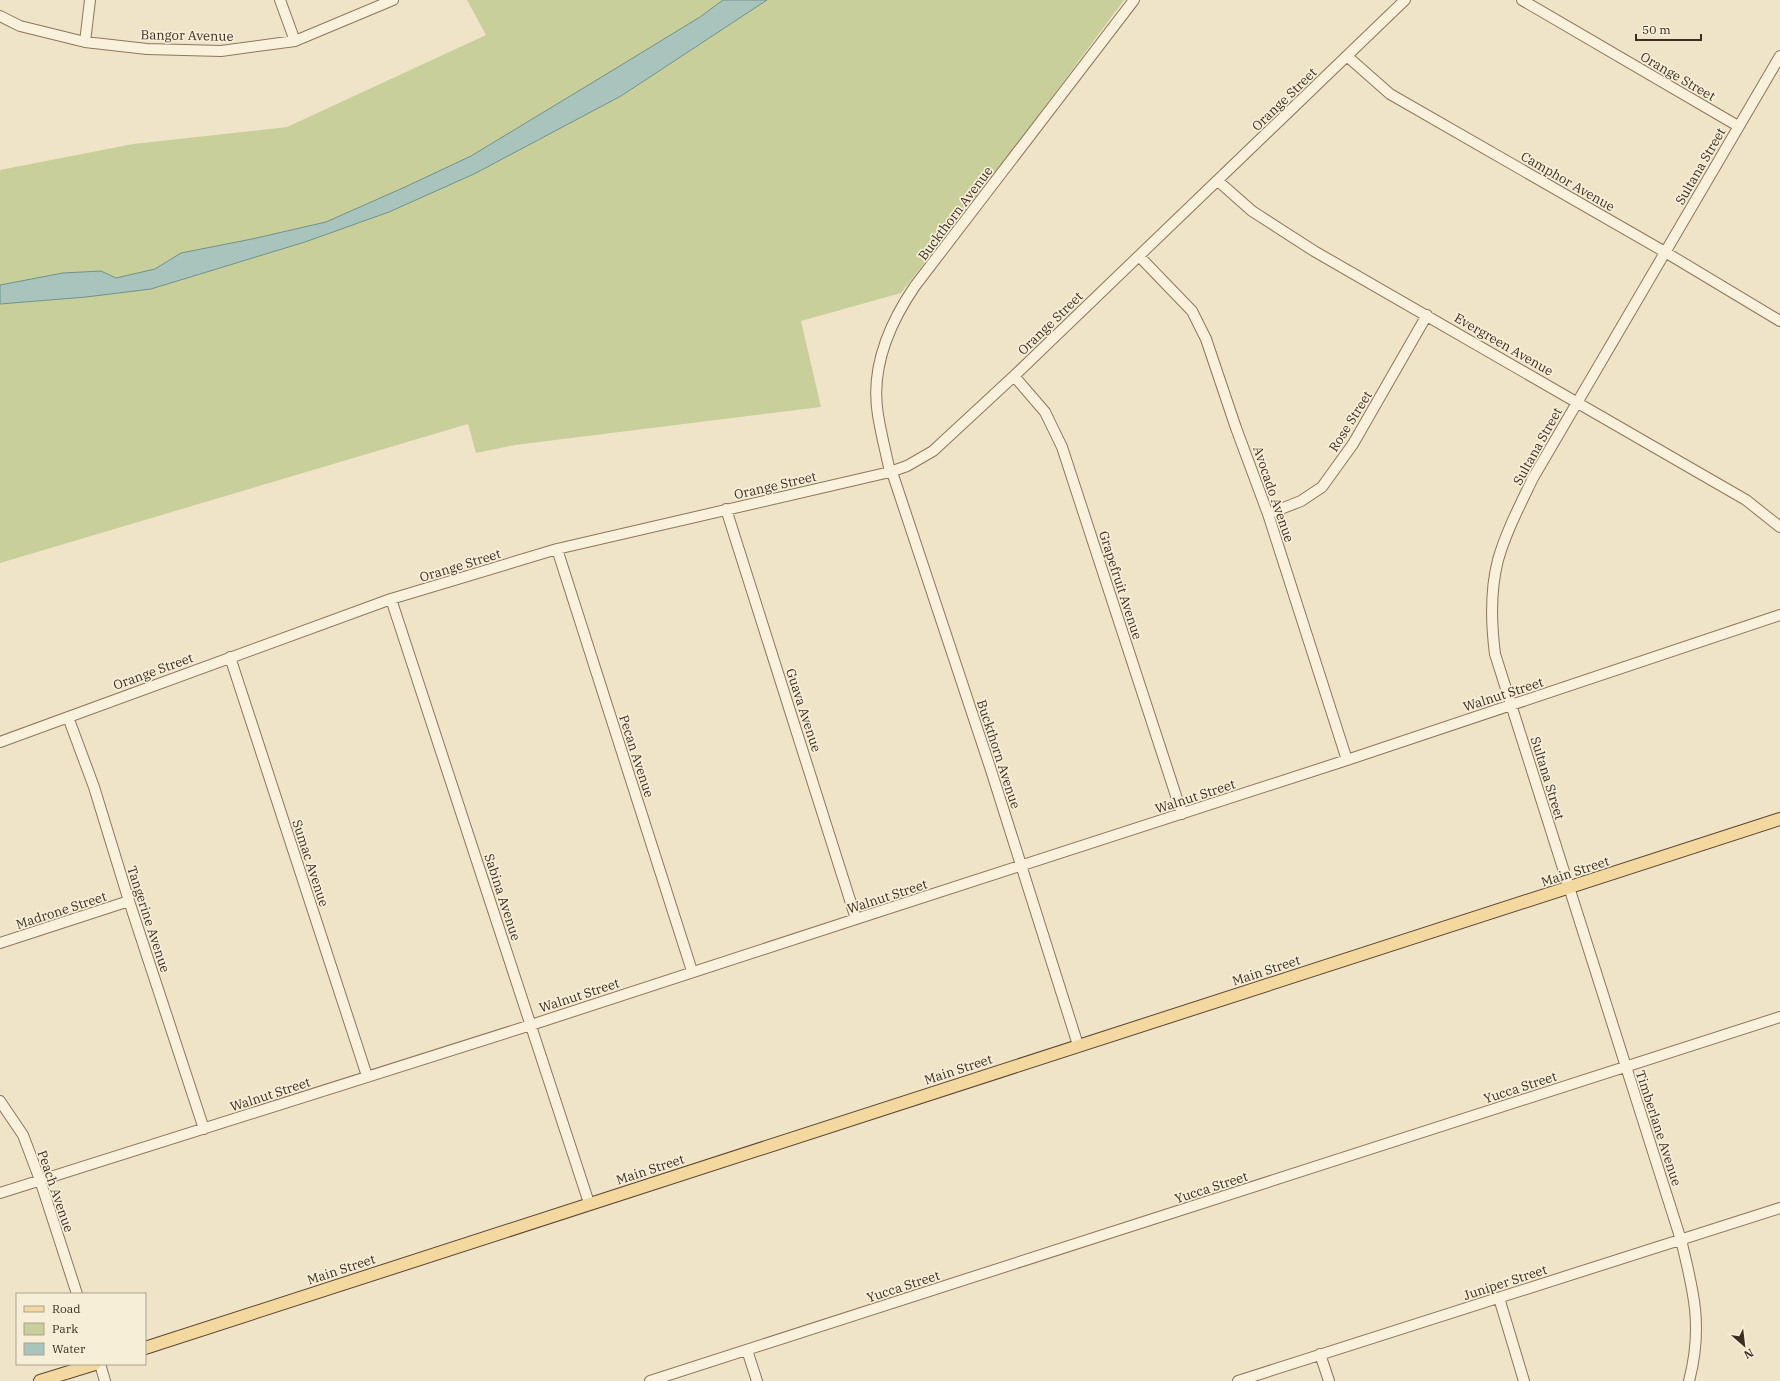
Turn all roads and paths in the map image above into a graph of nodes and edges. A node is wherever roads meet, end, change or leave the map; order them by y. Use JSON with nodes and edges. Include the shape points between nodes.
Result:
{"nodes":[{"id":1,"x":90,"y":0,"type":"edge"},
{"id":2,"x":280,"y":0,"type":"edge"},
{"id":3,"x":393,"y":0,"type":"edge"},
{"id":4,"x":1134,"y":0,"type":"edge"},
{"id":5,"x":1405,"y":0,"type":"edge"},
{"id":6,"x":1522,"y":0,"type":"edge"},
{"id":7,"x":0,"y":16,"type":"edge"},
{"id":8,"x":295,"y":41,"type":"junction"},
{"id":9,"x":85,"y":42,"type":"junction"},
{"id":10,"x":1780,"y":56,"type":"edge"},
{"id":11,"x":1348,"y":57,"type":"junction"},
{"id":12,"x":1738,"y":126,"type":"junction"},
{"id":13,"x":1218,"y":181,"type":"junction"},
{"id":14,"x":1665,"y":252,"type":"junction"},
{"id":15,"x":1139,"y":256,"type":"junction"},
{"id":16,"x":1427,"y":315,"type":"junction"},
{"id":17,"x":1780,"y":321,"type":"edge"},
{"id":18,"x":1014,"y":376,"type":"junction"},
{"id":19,"x":1578,"y":401,"type":"junction"},
{"id":20,"x":891,"y":472,"type":"junction"},
{"id":21,"x":726,"y":509,"type":"junction"},
{"id":22,"x":1268,"y":514,"type":"junction"},
{"id":23,"x":1780,"y":527,"type":"edge"},
{"id":24,"x":557,"y":549,"type":"junction"},
{"id":25,"x":391,"y":599,"type":"junction"},
{"id":26,"x":1780,"y":616,"type":"edge"},
{"id":27,"x":230,"y":657,"type":"junction"},
{"id":28,"x":1511,"y":706,"type":"junction"},
{"id":29,"x":68,"y":717,"type":"junction"},
{"id":30,"x":0,"y":742,"type":"edge"},
{"id":31,"x":1347,"y":760,"type":"junction"},
{"id":32,"x":1182,"y":814,"type":"junction"},
{"id":33,"x":1780,"y":819,"type":"edge"},
{"id":34,"x":1021,"y":865,"type":"junction"},
{"id":35,"x":1568,"y":888,"type":"junction"},
{"id":36,"x":129,"y":901,"type":"junction"},
{"id":37,"x":856,"y":919,"type":"junction"},
{"id":38,"x":0,"y":943,"type":"edge"},
{"id":39,"x":692,"y":971,"type":"junction"},
{"id":40,"x":1780,"y":1017,"type":"edge"},
{"id":41,"x":531,"y":1025,"type":"junction"},
{"id":42,"x":1078,"y":1045,"type":"junction"},
{"id":43,"x":1626,"y":1067,"type":"junction"},
{"id":44,"x":367,"y":1076,"type":"junction"},
{"id":45,"x":0,"y":1101,"type":"edge"},
{"id":46,"x":204,"y":1129,"type":"junction"},
{"id":47,"x":40,"y":1180,"type":"junction"},
{"id":48,"x":0,"y":1193,"type":"edge"},
{"id":49,"x":589,"y":1203,"type":"junction"},
{"id":50,"x":1780,"y":1208,"type":"edge"},
{"id":51,"x":1681,"y":1240,"type":"junction"},
{"id":52,"x":77,"y":1293,"type":"edge"},
{"id":53,"x":1499,"y":1298,"type":"junction"},
{"id":54,"x":146,"y":1348,"type":"edge"},
{"id":55,"x":747,"y":1350,"type":"junction"},
{"id":56,"x":1320,"y":1354,"type":"junction"},
{"id":57,"x":92,"y":1365,"type":"edge"},
{"id":58,"x":100,"y":1365,"type":"edge"},
{"id":59,"x":40,"y":1381,"type":"edge"},
{"id":60,"x":105,"y":1381,"type":"edge"},
{"id":61,"x":650,"y":1381,"type":"edge"},
{"id":62,"x":757,"y":1381,"type":"edge"},
{"id":63,"x":1238,"y":1381,"type":"edge"},
{"id":64,"x":1328,"y":1381,"type":"edge"},
{"id":65,"x":1524,"y":1381,"type":"edge"},
{"id":66,"x":1689,"y":1381,"type":"edge"}],
"edges":[{"from":1,"to":9,"type":"street"},
{"from":2,"to":8,"type":"street"},
{"from":3,"to":8,"type":"street","name":"Bangor Avenue"},
{"from":4,"to":20,"type":"street","name":"Buckthorn Avenue","via":[[920,280],[894,320],[881,353],[876,388],[877,414]]},
{"from":5,"to":11,"type":"street","name":"Orange Street"},
{"from":6,"to":12,"type":"street","name":"Orange Street"},
{"from":7,"to":9,"type":"street","name":"Bangor Avenue","via":[[20,26]]},
{"from":8,"to":9,"type":"street","name":"Bangor Avenue","via":[[221,51],[147,49]]},
{"from":10,"to":12,"type":"street","name":"Sultana Street"},
{"from":11,"to":13,"type":"street","name":"Orange Street"},
{"from":11,"to":14,"type":"street","name":"Camphor Avenue","via":[[1390,94]]},
{"from":12,"to":14,"type":"street","name":"Sultana Street"},
{"from":13,"to":15,"type":"street","name":"Orange Street"},
{"from":13,"to":16,"type":"street","name":"Evergreen Avenue","via":[[1252,211],[1308,247]]},
{"from":14,"to":17,"type":"street","name":"Camphor Avenue"},
{"from":14,"to":19,"type":"street","name":"Sultana Street"},
{"from":15,"to":18,"type":"street","name":"Orange Street"},
{"from":15,"to":22,"type":"street","name":"Avocado Avenue","via":[[1196,318],[1206,339]]},
{"from":16,"to":19,"type":"street","name":"Evergreen Avenue"},
{"from":16,"to":22,"type":"street","name":"Rose Street","via":[[1353,444],[1322,487],[1301,501]]},
{"from":18,"to":20,"type":"street","name":"Orange Street","via":[[933,451]]},
{"from":18,"to":32,"type":"street","name":"Grapefruit Avenue","via":[[1045,412],[1062,447]]},
{"from":19,"to":23,"type":"street","name":"Evergreen Avenue","via":[[1746,500]]},
{"from":19,"to":28,"type":"street","name":"Sultana Street","via":[[1533,478],[1515,514],[1498,560],[1492,633],[1495,654]]},
{"from":20,"to":21,"type":"street","name":"Orange Street"},
{"from":20,"to":34,"type":"street","name":"Buckthorn Avenue"},
{"from":21,"to":24,"type":"street","name":"Orange Street"},
{"from":21,"to":37,"type":"street","name":"Guava Avenue"},
{"from":22,"to":31,"type":"street","name":"Avocado Avenue"},
{"from":24,"to":25,"type":"street","name":"Orange Street"},
{"from":24,"to":39,"type":"street","name":"Pecan Avenue"},
{"from":25,"to":27,"type":"street","name":"Orange Street"},
{"from":25,"to":41,"type":"street","name":"Sabina Avenue"},
{"from":26,"to":28,"type":"street","name":"Walnut Street"},
{"from":27,"to":29,"type":"street","name":"Orange Street"},
{"from":27,"to":44,"type":"street","name":"Sumac Avenue"},
{"from":28,"to":31,"type":"street","name":"Walnut Street"},
{"from":28,"to":35,"type":"street","name":"Sultana Street"},
{"from":29,"to":30,"type":"street","name":"Orange Street"},
{"from":29,"to":36,"type":"street","name":"Tangerine Avenue","via":[[94,787]]},
{"from":31,"to":32,"type":"street","name":"Walnut Street"},
{"from":32,"to":34,"type":"street","name":"Walnut Street"},
{"from":33,"to":35,"type":"main road","name":"Main Street"},
{"from":34,"to":37,"type":"street","name":"Walnut Street"},
{"from":34,"to":42,"type":"street","name":"Buckthorn Avenue"},
{"from":35,"to":42,"type":"main road","name":"Main Street"},
{"from":35,"to":43,"type":"street","name":"Timberlane Avenue"},
{"from":36,"to":38,"type":"street","name":"Madrone Street"},
{"from":36,"to":46,"type":"street","name":"Tangerine Avenue"},
{"from":37,"to":39,"type":"street","name":"Walnut Street"},
{"from":39,"to":41,"type":"street","name":"Walnut Street"},
{"from":40,"to":43,"type":"street","name":"Yucca Street"},
{"from":41,"to":44,"type":"street","name":"Walnut Street"},
{"from":41,"to":49,"type":"street","name":"Sabina Avenue"},
{"from":42,"to":49,"type":"main road","name":"Main Street"},
{"from":43,"to":51,"type":"street","name":"Timberlane Avenue"},
{"from":43,"to":55,"type":"street","name":"Yucca Street"},
{"from":44,"to":46,"type":"street","name":"Walnut Street"},
{"from":45,"to":47,"type":"street","name":"Peach Avenue","via":[[23,1135]]},
{"from":46,"to":47,"type":"street","name":"Walnut Street"},
{"from":47,"to":48,"type":"street","name":"Walnut Street"},
{"from":47,"to":52,"type":"street","name":"Peach Avenue"},
{"from":49,"to":54,"type":"main road","name":"Main Street"},
{"from":50,"to":51,"type":"street","name":"Juniper Street"},
{"from":51,"to":53,"type":"street","name":"Juniper Street"},
{"from":51,"to":66,"type":"street","name":"Timberlane Avenue","via":[[1691,1280],[1697,1333],[1695,1359]]},
{"from":53,"to":56,"type":"street","name":"Juniper Street"},
{"from":53,"to":65,"type":"street"},
{"from":55,"to":61,"type":"street","name":"Yucca Street"},
{"from":55,"to":62,"type":"street"},
{"from":56,"to":63,"type":"street","name":"Juniper Street"},
{"from":56,"to":64,"type":"street"},
{"from":57,"to":59,"type":"main road"},
{"from":58,"to":60,"type":"street"}]}
